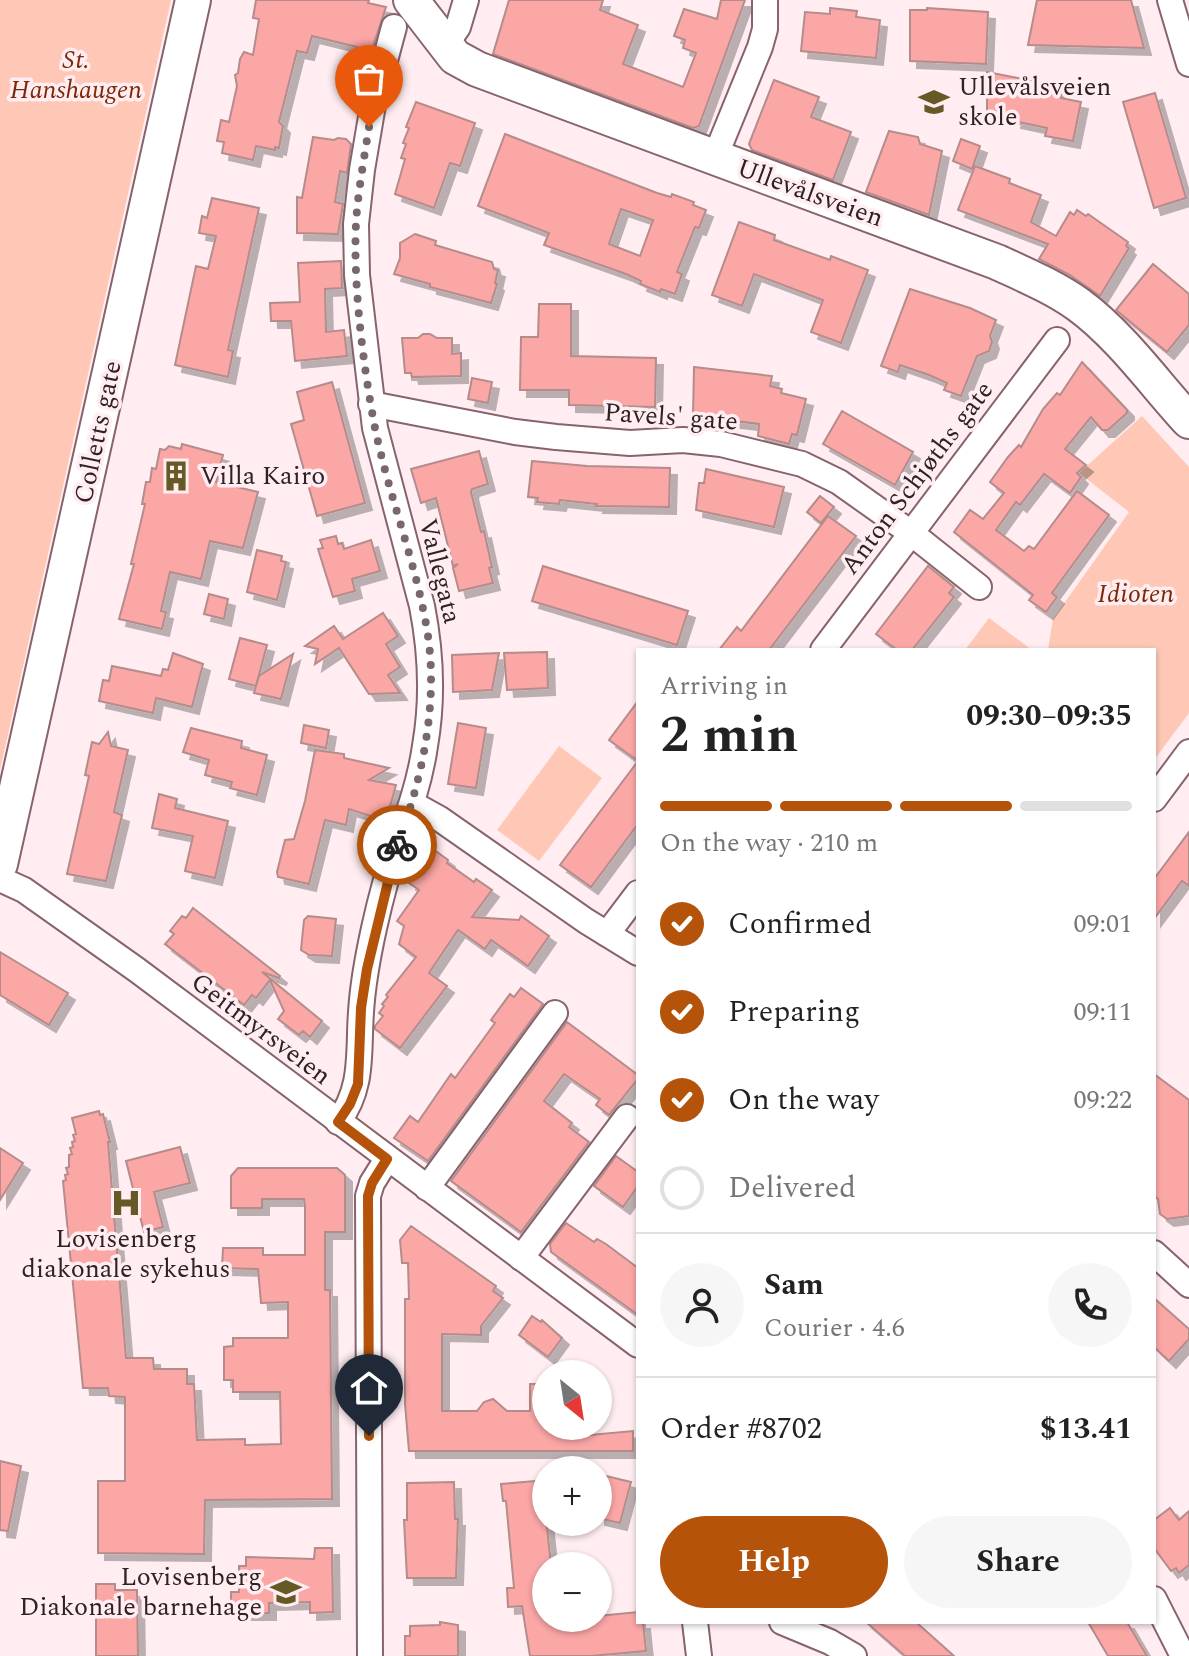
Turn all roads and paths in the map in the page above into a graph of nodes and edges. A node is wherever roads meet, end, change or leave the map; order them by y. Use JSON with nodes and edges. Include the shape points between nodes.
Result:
{"nodes":[{"id":1,"x":193,"y":0,"type":"edge"},
{"id":2,"x":466,"y":0,"type":"edge"},
{"id":3,"x":765,"y":0,"type":"edge"},
{"id":4,"x":1170,"y":0,"type":"edge"},
{"id":5,"x":402,"y":14,"type":"edge"},
{"id":6,"x":445,"y":46,"type":"junction"},
{"id":7,"x":1189,"y":64,"type":"edge"},
{"id":8,"x":715,"y":157,"type":"junction"},
{"id":9,"x":1057,"y":340,"type":"dead end"},
{"id":10,"x":371,"y":404,"type":"junction"},
{"id":11,"x":1189,"y":421,"type":"edge"},
{"id":12,"x":911,"y":533,"type":"junction"},
{"id":13,"x":979,"y":587,"type":"dead end"},
{"id":14,"x":825,"y":648,"type":"edge"},
{"id":15,"x":1189,"y":752,"type":"edge"},
{"id":16,"x":1156,"y":796,"type":"edge"},
{"id":17,"x":413,"y":804,"type":"junction"},
{"id":18,"x":0,"y":864,"type":"edge"},
{"id":19,"x":0,"y":879,"type":"edge"},
{"id":20,"x":636,"y":896,"type":"edge"},
{"id":21,"x":607,"y":934,"type":"junction"},
{"id":22,"x":636,"y":952,"type":"edge"},
{"id":23,"x":555,"y":1013,"type":"dead end"},
{"id":24,"x":627,"y":1117,"type":"dead end"},
{"id":25,"x":338,"y":1122,"type":"junction"},
{"id":26,"x":387,"y":1159,"type":"junction"},
{"id":27,"x":427,"y":1188,"type":"junction"},
{"id":28,"x":1156,"y":1255,"type":"edge"},
{"id":29,"x":521,"y":1258,"type":"junction"},
{"id":30,"x":1189,"y":1285,"type":"edge"},
{"id":31,"x":636,"y":1344,"type":"edge"},
{"id":32,"x":1156,"y":1603,"type":"edge"},
{"id":33,"x":695,"y":1624,"type":"edge"},
{"id":34,"x":787,"y":1624,"type":"edge"},
{"id":35,"x":370,"y":1656,"type":"edge"},
{"id":36,"x":699,"y":1656,"type":"edge"},
{"id":37,"x":854,"y":1656,"type":"edge"},
{"id":38,"x":1183,"y":1656,"type":"edge"}],
"edges":[{"from":1,"to":18,"type":"street","name":"Colletts gate"},
{"from":2,"to":6,"type":"street"},
{"from":3,"to":8,"type":"street","via":[[760,47]]},
{"from":4,"to":7,"type":"street"},
{"from":5,"to":6,"type":"street","name":"Ullevålsveien"},
{"from":5,"to":10,"type":"street","name":"Vallegata","via":[[373,105],[356,224]]},
{"from":6,"to":8,"type":"street","name":"Ullevålsveien","via":[[477,69]]},
{"from":8,"to":11,"type":"street","name":"Ullevålsveien","via":[[1040,282],[1105,328]]},
{"from":9,"to":12,"type":"street","name":"Anton Schjøths gate"},
{"from":10,"to":12,"type":"street","name":"Pavels' gate","via":[[542,435],[630,443],[683,440],[756,451],[839,482]]},
{"from":10,"to":17,"type":"street","name":"Vallegata","via":[[428,638],[426,744]]},
{"from":12,"to":13,"type":"street","name":"Pavels' gate"},
{"from":12,"to":14,"type":"street","name":"Anton Schjøths gate"},
{"from":15,"to":16,"type":"street"},
{"from":17,"to":21,"type":"street"},
{"from":17,"to":25,"type":"street","name":"Vallegata","via":[[387,882],[367,969],[358,1084]]},
{"from":19,"to":25,"type":"street","name":"Geitmyrsveien","via":[[24,890],[137,970]]},
{"from":20,"to":21,"type":"street"},
{"from":21,"to":22,"type":"street"},
{"from":23,"to":27,"type":"street"},
{"from":24,"to":29,"type":"street"},
{"from":25,"to":26,"type":"street","name":"Geitmyrsveien"},
{"from":26,"to":27,"type":"street","name":"Geitmyrsveien"},
{"from":26,"to":35,"type":"street","via":[[368,1196]]},
{"from":27,"to":29,"type":"street","name":"Geitmyrsveien"},
{"from":28,"to":30,"type":"street"},
{"from":29,"to":31,"type":"street","name":"Geitmyrsveien"},
{"from":32,"to":38,"type":"street"},
{"from":33,"to":36,"type":"street"},
{"from":34,"to":37,"type":"street"}]}
